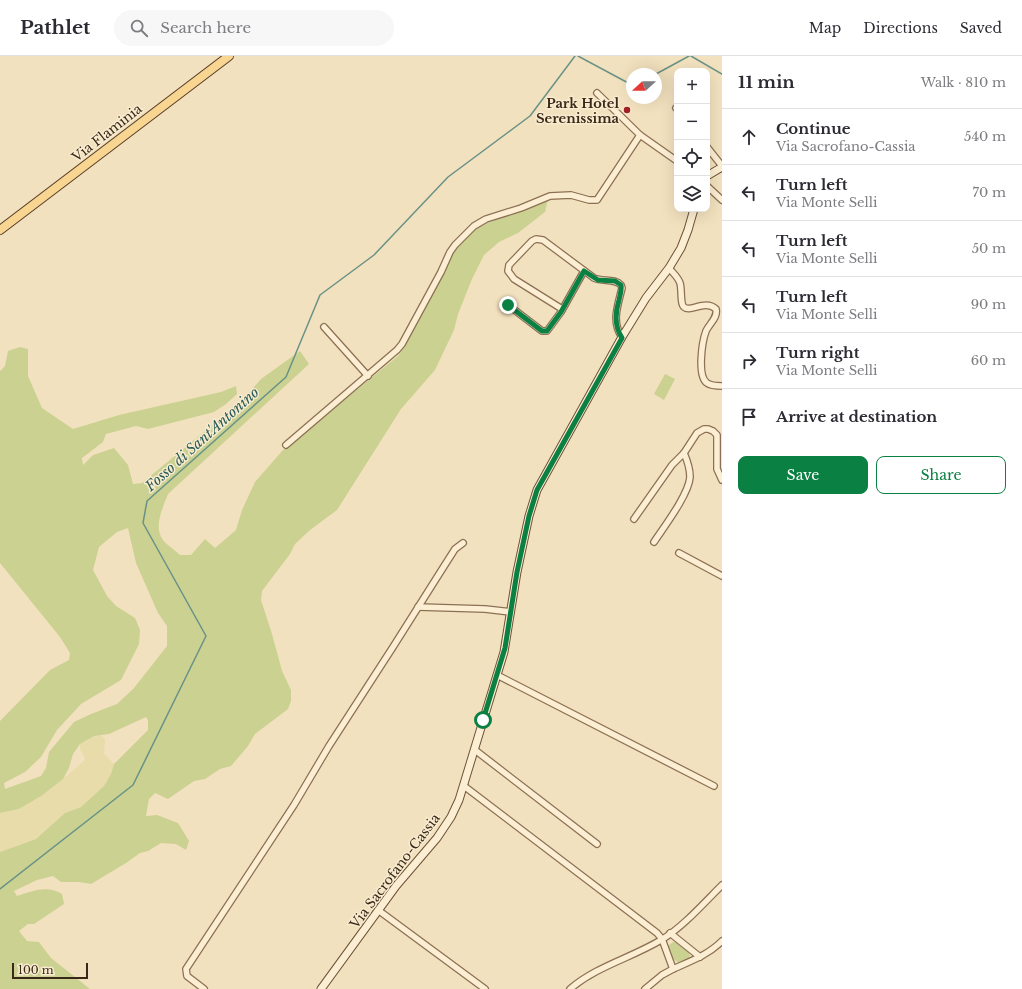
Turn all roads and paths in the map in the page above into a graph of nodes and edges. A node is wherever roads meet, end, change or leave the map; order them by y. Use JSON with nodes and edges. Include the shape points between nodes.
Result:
{"nodes":[{"id":1,"x":229,"y":56,"type":"edge"},
{"id":2,"x":597,"y":93,"type":"dead end"},
{"id":3,"x":640,"y":135,"type":"junction"},
{"id":4,"x":710,"y":151,"type":"edge"},
{"id":5,"x":674,"y":159,"type":"edge"},
{"id":6,"x":722,"y":167,"type":"edge"},
{"id":7,"x":710,"y":174,"type":"edge"},
{"id":8,"x":710,"y":189,"type":"edge"},
{"id":9,"x":722,"y":200,"type":"edge"},
{"id":10,"x":693,"y":212,"type":"edge"},
{"id":11,"x":0,"y":230,"type":"edge"},
{"id":12,"x":669,"y":268,"type":"junction"},
{"id":13,"x":584,"y":271,"type":"junction"},
{"id":14,"x":508,"y":305,"type":"dead end"},
{"id":15,"x":562,"y":309,"type":"junction"},
{"id":16,"x":324,"y":327,"type":"dead end"},
{"id":17,"x":622,"y":338,"type":"junction"},
{"id":18,"x":368,"y":376,"type":"junction"},
{"id":19,"x":722,"y":386,"type":"edge"},
{"id":20,"x":286,"y":445,"type":"dead end"},
{"id":21,"x":684,"y":453,"type":"junction"},
{"id":22,"x":722,"y":480,"type":"edge"},
{"id":23,"x":634,"y":519,"type":"dead end"},
{"id":24,"x":654,"y":542,"type":"dead end"},
{"id":25,"x":463,"y":543,"type":"dead end"},
{"id":26,"x":679,"y":553,"type":"dead end"},
{"id":27,"x":722,"y":576,"type":"edge"},
{"id":28,"x":418,"y":607,"type":"junction"},
{"id":29,"x":511,"y":612,"type":"junction"},
{"id":30,"x":497,"y":675,"type":"junction"},
{"id":31,"x":475,"y":750,"type":"junction"},
{"id":32,"x":464,"y":786,"type":"junction"},
{"id":33,"x":714,"y":786,"type":"dead end"},
{"id":34,"x":597,"y":844,"type":"dead end"},
{"id":35,"x":722,"y":885,"type":"edge"},
{"id":36,"x":378,"y":910,"type":"junction"},
{"id":37,"x":670,"y":933,"type":"junction"},
{"id":38,"x":662,"y":939,"type":"junction"},
{"id":39,"x":722,"y":941,"type":"edge"},
{"id":40,"x":700,"y":957,"type":"junction"},
{"id":41,"x":673,"y":969,"type":"junction"},
{"id":42,"x":204,"y":989,"type":"edge"},
{"id":43,"x":321,"y":989,"type":"edge"},
{"id":44,"x":485,"y":989,"type":"edge"},
{"id":45,"x":570,"y":989,"type":"edge"},
{"id":46,"x":645,"y":989,"type":"edge"}],
"edges":[{"from":1,"to":11,"type":"main road","name":"Via Flaminia"},
{"from":2,"to":3,"type":"street"},
{"from":3,"to":5,"type":"street"},
{"from":3,"to":18,"type":"street","via":[[597,200],[570,195],[550,196],[486,219],[474,226],[450,252],[402,344]]},
{"from":4,"to":6,"type":"street"},
{"from":6,"to":7,"type":"street"},
{"from":8,"to":9,"type":"street"},
{"from":10,"to":12,"type":"street","name":"Via Sacrofano-Cassia","via":[[685,240]]},
{"from":12,"to":17,"type":"street","name":"Via Sacrofano-Cassia","via":[[646,298]]},
{"from":12,"to":19,"type":"street","via":[[680,282],[683,307],[687,309],[708,305],[716,309],[716,316],[704,337],[701,372],[706,383]]},
{"from":13,"to":15,"type":"street"},
{"from":13,"to":15,"type":"street","via":[[540,239],[532,241],[509,264],[508,271],[514,279]]},
{"from":13,"to":17,"type":"street","via":[[598,280],[615,281],[621,285],[616,325]]},
{"from":14,"to":15,"type":"street","via":[[545,332],[549,330]]},
{"from":16,"to":18,"type":"street"},
{"from":17,"to":29,"type":"street","name":"Via Sacrofano-Cassia","via":[[537,490],[517,572]]},
{"from":18,"to":20,"type":"street"},
{"from":21,"to":22,"type":"street","via":[[699,431],[713,430],[718,438],[716,464]]},
{"from":21,"to":23,"type":"street","via":[[672,465]]},
{"from":21,"to":24,"type":"street","via":[[690,472],[689,483]]},
{"from":25,"to":28,"type":"street","via":[[452,553]]},
{"from":26,"to":27,"type":"street"},
{"from":28,"to":29,"type":"street"},
{"from":28,"to":42,"type":"street","via":[[294,805],[186,969],[187,976]]},
{"from":29,"to":30,"type":"street","name":"Via Sacrofano-Cassia"},
{"from":30,"to":31,"type":"street","name":"Via Sacrofano-Cassia"},
{"from":30,"to":33,"type":"street"},
{"from":31,"to":32,"type":"street","name":"Via Sacrofano-Cassia"},
{"from":31,"to":34,"type":"street"},
{"from":32,"to":36,"type":"street","name":"Via Sacrofano-Cassia","via":[[451,817],[437,838]]},
{"from":32,"to":38,"type":"street"},
{"from":35,"to":37,"type":"street"},
{"from":36,"to":43,"type":"street","name":"Via Sacrofano-Cassia"},
{"from":36,"to":44,"type":"street"},
{"from":37,"to":38,"type":"street"},
{"from":37,"to":40,"type":"street"},
{"from":38,"to":41,"type":"street"},
{"from":38,"to":45,"type":"street","via":[[596,971]]},
{"from":39,"to":40,"type":"street"},
{"from":40,"to":41,"type":"street"},
{"from":41,"to":46,"type":"street"}]}
